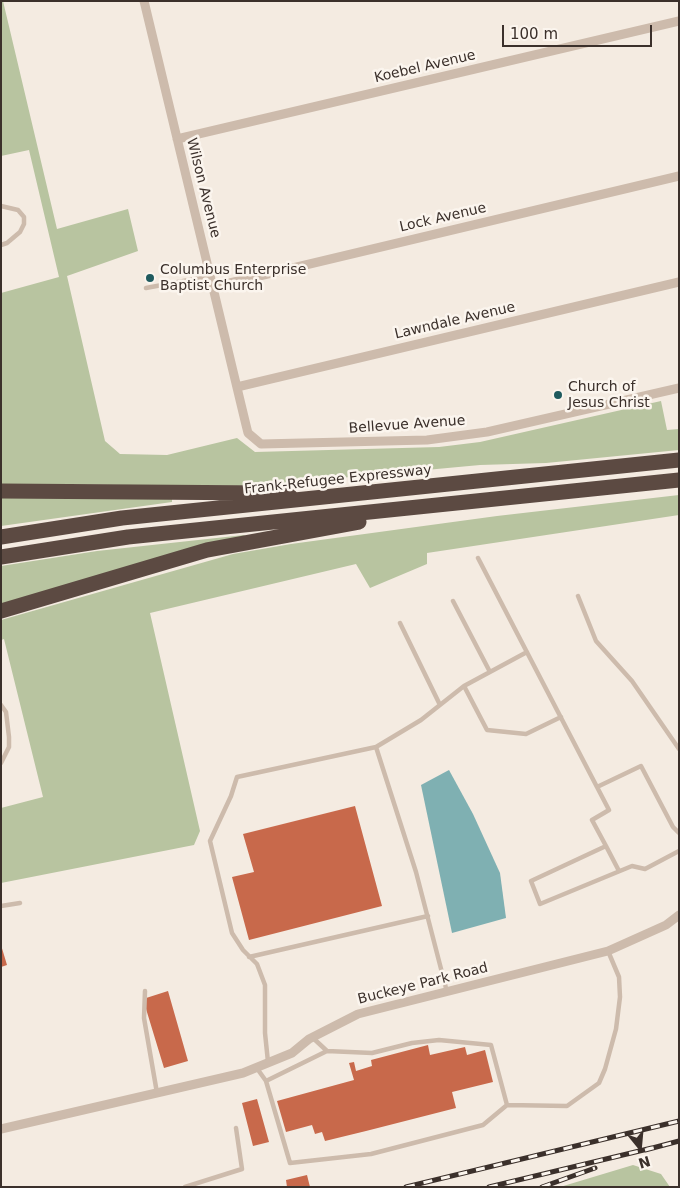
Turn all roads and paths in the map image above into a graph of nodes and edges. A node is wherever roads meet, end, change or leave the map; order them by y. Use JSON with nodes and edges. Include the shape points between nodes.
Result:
{"nodes":[{"id":1,"x":144,"y":1,"type":"edge"},
{"id":2,"x":679,"y":21,"type":"edge"},
{"id":3,"x":177,"y":139,"type":"junction"},
{"id":4,"x":679,"y":176,"type":"edge"},
{"id":5,"x":1,"y":206,"type":"edge"},
{"id":6,"x":1,"y":244,"type":"edge"},
{"id":7,"x":210,"y":276,"type":"junction"},
{"id":8,"x":679,"y":282,"type":"edge"},
{"id":9,"x":213,"y":287,"type":"junction"},
{"id":10,"x":146,"y":288,"type":"dead end"},
{"id":11,"x":237,"y":387,"type":"junction"},
{"id":12,"x":679,"y":388,"type":"edge"},
{"id":13,"x":253,"y":439,"type":"joint"},
{"id":14,"x":679,"y":460,"type":"edge"},
{"id":15,"x":679,"y":480,"type":"edge"},
{"id":16,"x":1,"y":491,"type":"edge"},
{"id":17,"x":308,"y":500,"type":"junction"},
{"id":18,"x":396,"y":510,"type":"junction"},
{"id":19,"x":1,"y":537,"type":"edge"},
{"id":20,"x":1,"y":557,"type":"edge"},
{"id":21,"x":478,"y":558,"type":"dead end"},
{"id":22,"x":578,"y":596,"type":"dead end"},
{"id":23,"x":453,"y":601,"type":"dead end"},
{"id":24,"x":1,"y":611,"type":"edge"},
{"id":25,"x":400,"y":623,"type":"dead end"},
{"id":26,"x":527,"y":652,"type":"junction"},
{"id":27,"x":490,"y":672,"type":"junction"},
{"id":28,"x":464,"y":686,"type":"junction"},
{"id":29,"x":1,"y":705,"type":"edge"},
{"id":30,"x":440,"y":705,"type":"junction"},
{"id":31,"x":561,"y":717,"type":"junction"},
{"id":32,"x":376,"y":747,"type":"junction"},
{"id":33,"x":679,"y":749,"type":"edge"},
{"id":34,"x":1,"y":762,"type":"edge"},
{"id":35,"x":597,"y":787,"type":"junction"},
{"id":36,"x":679,"y":833,"type":"edge"},
{"id":37,"x":606,"y":846,"type":"junction"},
{"id":38,"x":679,"y":851,"type":"edge"},
{"id":39,"x":618,"y":871,"type":"junction"},
{"id":40,"x":20,"y":902,"type":"dead end"},
{"id":41,"x":1,"y":906,"type":"edge"},
{"id":42,"x":679,"y":915,"type":"edge"},
{"id":43,"x":428,"y":916,"type":"junction"},
{"id":44,"x":608,"y":951,"type":"junction"},
{"id":45,"x":249,"y":957,"type":"junction"},
{"id":46,"x":145,"y":990,"type":"dead end"},
{"id":47,"x":447,"y":992,"type":"junction"},
{"id":48,"x":312,"y":1037,"type":"junction"},
{"id":49,"x":327,"y":1051,"type":"junction"},
{"id":50,"x":268,"y":1062,"type":"junction"},
{"id":51,"x":256,"y":1067,"type":"junction"},
{"id":52,"x":266,"y":1081,"type":"junction"},
{"id":53,"x":158,"y":1093,"type":"junction"},
{"id":54,"x":507,"y":1106,"type":"junction"},
{"id":55,"x":236,"y":1128,"type":"dead end"},
{"id":56,"x":1,"y":1129,"type":"edge"},
{"id":57,"x":186,"y":1187,"type":"edge"}],
"edges":[{"from":1,"to":3,"type":"street","name":"Wilson Avenue"},
{"from":2,"to":3,"type":"street","name":"Koebel Avenue"},
{"from":3,"to":7,"type":"street","name":"Wilson Avenue"},
{"from":4,"to":9,"type":"street","name":"Lock Avenue"},
{"from":5,"to":6,"type":"lane","via":[[18,210],[24,217],[24,224],[8,243]]},
{"from":7,"to":9,"type":"street","name":"Wilson Avenue"},
{"from":7,"to":10,"type":"lane"},
{"from":8,"to":11,"type":"street","name":"Lawndale Avenue"},
{"from":9,"to":11,"type":"street","name":"Wilson Avenue"},
{"from":11,"to":13,"type":"street","name":"Wilson Avenue","via":[[248,433]]},
{"from":12,"to":13,"type":"street","name":"Bellevue Avenue","via":[[487,432],[428,440],[270,446]]},
{"from":14,"to":17,"type":"highway","name":"Frank-Refugee Expressway"},
{"from":15,"to":18,"type":"highway"},
{"from":16,"to":17,"type":"highway","via":[[272,493]]},
{"from":17,"to":19,"type":"highway","name":"Frank-Refugee Expressway","via":[[122,518]]},
{"from":18,"to":20,"type":"highway","via":[[128,537]]},
{"from":18,"to":24,"type":"highway","via":[[350,524],[207,550]]},
{"from":21,"to":26,"type":"lane"},
{"from":22,"to":33,"type":"lane","via":[[596,641],[632,681]]},
{"from":23,"to":27,"type":"lane"},
{"from":25,"to":30,"type":"lane"},
{"from":26,"to":27,"type":"lane"},
{"from":26,"to":31,"type":"lane"},
{"from":27,"to":28,"type":"lane"},
{"from":28,"to":30,"type":"lane"},
{"from":28,"to":31,"type":"lane","via":[[488,730],[526,734]]},
{"from":29,"to":34,"type":"lane","via":[[6,712],[9,747]]},
{"from":30,"to":32,"type":"lane"},
{"from":31,"to":35,"type":"lane"},
{"from":32,"to":43,"type":"lane"},
{"from":32,"to":45,"type":"lane","via":[[237,777],[210,841],[232,933]]},
{"from":35,"to":36,"type":"lane","via":[[641,766]]},
{"from":35,"to":37,"type":"lane","via":[[609,810],[592,820]]},
{"from":37,"to":39,"type":"lane"},
{"from":37,"to":39,"type":"lane","via":[[531,881],[540,904]]},
{"from":38,"to":39,"type":"lane","via":[[645,869],[632,866]]},
{"from":40,"to":41,"type":"lane"},
{"from":42,"to":44,"type":"street","name":"Buckeye Park Road","via":[[666,925]]},
{"from":43,"to":45,"type":"lane"},
{"from":43,"to":47,"type":"lane"},
{"from":44,"to":47,"type":"street","name":"Buckeye Park Road"},
{"from":44,"to":54,"type":"lane","via":[[619,977],[620,997],[616,1029],[598,1083],[567,1106]]},
{"from":45,"to":50,"type":"lane","via":[[257,964],[265,985]]},
{"from":46,"to":53,"type":"lane","via":[[144,1018]]},
{"from":47,"to":48,"type":"street","name":"Buckeye Park Road","via":[[358,1014]]},
{"from":48,"to":49,"type":"lane"},
{"from":48,"to":50,"type":"street","name":"Buckeye Park Road","via":[[292,1052]]},
{"from":49,"to":52,"type":"lane"},
{"from":49,"to":54,"type":"lane","via":[[372,1053],[439,1040],[491,1045]]},
{"from":50,"to":51,"type":"street","name":"Buckeye Park Road"},
{"from":51,"to":52,"type":"lane"},
{"from":51,"to":53,"type":"street","name":"Buckeye Park Road"},
{"from":52,"to":54,"type":"lane","via":[[290,1163],[371,1154],[483,1125]]},
{"from":53,"to":56,"type":"street","name":"Buckeye Park Road"},
{"from":55,"to":57,"type":"lane","via":[[242,1169]]}]}
